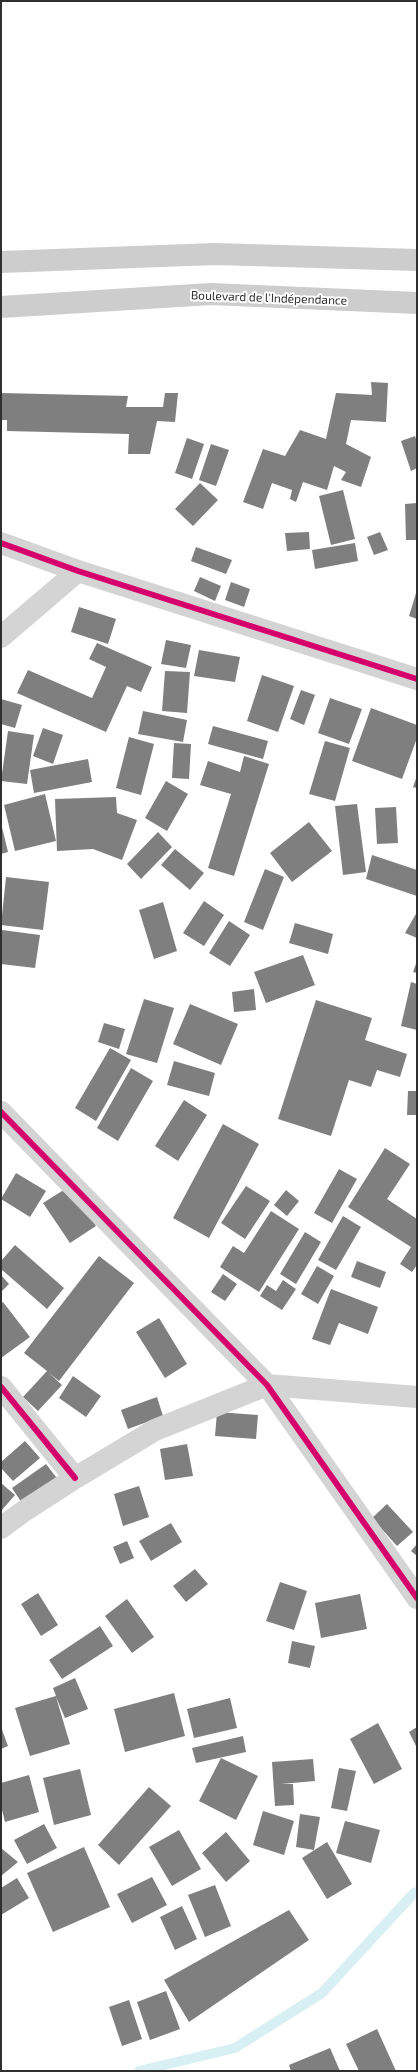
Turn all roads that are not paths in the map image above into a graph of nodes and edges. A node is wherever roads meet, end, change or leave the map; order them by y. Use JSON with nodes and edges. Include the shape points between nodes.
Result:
{"nodes":[{"id":1,"x":417,"y":260,"type":"edge"},
{"id":2,"x":1,"y":262,"type":"edge"},
{"id":3,"x":417,"y":303,"type":"edge"},
{"id":4,"x":1,"y":307,"type":"edge"},
{"id":5,"x":1,"y":543,"type":"edge"},
{"id":6,"x":78,"y":571,"type":"junction"},
{"id":7,"x":1,"y":637,"type":"edge"},
{"id":8,"x":417,"y":679,"type":"edge"},
{"id":9,"x":1,"y":1112,"type":"edge"},
{"id":10,"x":267,"y":1385,"type":"junction"},
{"id":11,"x":1,"y":1387,"type":"edge"},
{"id":12,"x":417,"y":1397,"type":"edge"},
{"id":13,"x":75,"y":1478,"type":"junction"},
{"id":14,"x":1,"y":1528,"type":"edge"},
{"id":15,"x":417,"y":1598,"type":"edge"}],
"edges":[{"from":1,"to":2,"type":"main road","via":[[215,254]]},
{"from":3,"to":4,"type":"main road","name":"Boulevard de l'Indépendance","via":[[211,294]]},
{"from":5,"to":6,"type":"street"},
{"from":6,"to":7,"type":"street"},
{"from":6,"to":8,"type":"street"},
{"from":9,"to":10,"type":"street"},
{"from":10,"to":12,"type":"street"},
{"from":10,"to":13,"type":"street","via":[[155,1430]]},
{"from":10,"to":15,"type":"street"},
{"from":11,"to":13,"type":"street"},
{"from":13,"to":14,"type":"street"}]}
